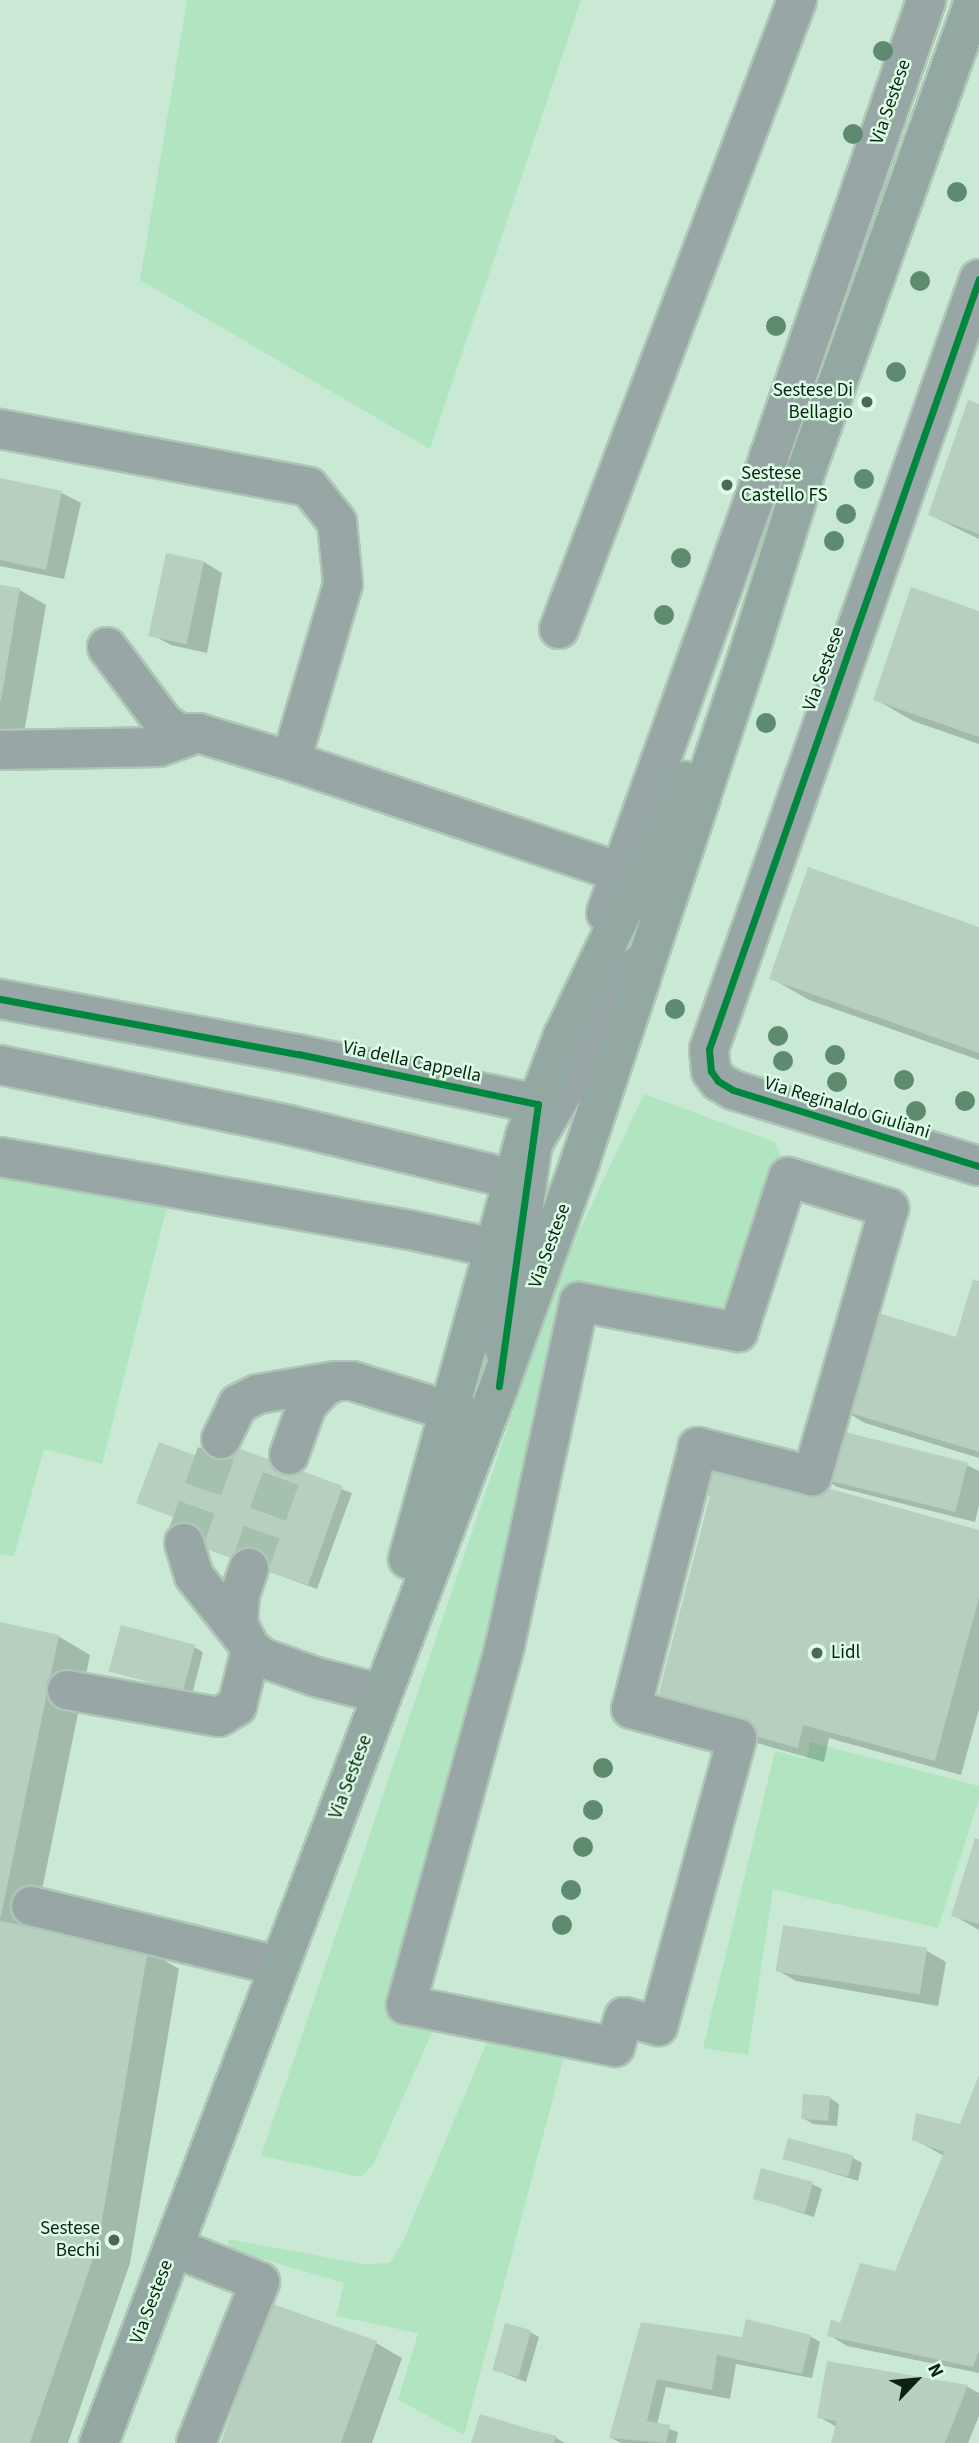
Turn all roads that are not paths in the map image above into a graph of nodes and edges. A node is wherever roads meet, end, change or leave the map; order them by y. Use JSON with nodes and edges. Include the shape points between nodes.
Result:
{"nodes":[{"id":1,"x":797,"y":0,"type":"edge"},
{"id":2,"x":926,"y":0,"type":"edge"},
{"id":3,"x":975,"y":0,"type":"edge"},
{"id":4,"x":979,"y":279,"type":"edge"},
{"id":5,"x":0,"y":429,"type":"edge"},
{"id":6,"x":559,"y":629,"type":"dead end"},
{"id":7,"x":107,"y":647,"type":"dead end"},
{"id":8,"x":198,"y":733,"type":"junction"},
{"id":9,"x":0,"y":750,"type":"edge"},
{"id":10,"x":291,"y":761,"type":"junction"},
{"id":11,"x":643,"y":880,"type":"junction"},
{"id":12,"x":658,"y":931,"type":"junction"},
{"id":13,"x":0,"y":999,"type":"edge"},
{"id":14,"x":0,"y":1065,"type":"edge"},
{"id":15,"x":711,"y":1071,"type":"joint"},
{"id":16,"x":535,"y":1122,"type":"junction"},
{"id":17,"x":0,"y":1157,"type":"edge"},
{"id":18,"x":979,"y":1166,"type":"edge"},
{"id":19,"x":788,"y":1177,"type":"joint"},
{"id":20,"x":512,"y":1178,"type":"junction"},
{"id":21,"x":494,"y":1248,"type":"junction"},
{"id":22,"x":337,"y":1381,"type":"junction"},
{"id":23,"x":499,"y":1386,"type":"junction"},
{"id":24,"x":468,"y":1417,"type":"junction"},
{"id":25,"x":221,"y":1439,"type":"tunnel mouth"},
{"id":26,"x":289,"y":1455,"type":"tunnel mouth"},
{"id":27,"x":184,"y":1543,"type":"tunnel mouth"},
{"id":28,"x":249,"y":1568,"type":"tunnel mouth"},
{"id":29,"x":248,"y":1645,"type":"junction"},
{"id":30,"x":67,"y":1690,"type":"dead end"},
{"id":31,"x":376,"y":1693,"type":"junction"},
{"id":32,"x":31,"y":1906,"type":"dead end"},
{"id":33,"x":279,"y":1966,"type":"junction"},
{"id":34,"x":173,"y":2247,"type":"junction"},
{"id":35,"x":99,"y":2443,"type":"edge"},
{"id":36,"x":196,"y":2443,"type":"edge"}],
"edges":[{"from":1,"to":6,"type":"street"},
{"from":2,"to":11,"type":"street","name":"Via Sestese","via":[[769,457]]},
{"from":3,"to":11,"type":"main road","name":"Via Sestese","via":[[807,468],[754,637]]},
{"from":4,"to":15,"type":"street","name":"Via Sestese","via":[[710,1038]]},
{"from":5,"to":10,"type":"street","via":[[309,487],[337,522],[343,584]]},
{"from":7,"to":8,"type":"street","via":[[164,723],[178,733]]},
{"from":8,"to":9,"type":"street","via":[[159,747]]},
{"from":8,"to":10,"type":"street"},
{"from":10,"to":11,"type":"street"},
{"from":11,"to":12,"type":"main road","name":"Via Sestese"},
{"from":11,"to":16,"type":"main road","name":"Via Sestese","via":[[563,1036]]},
{"from":12,"to":16,"type":"street"},
{"from":12,"to":23,"type":"main road","name":"Via Sestese"},
{"from":13,"to":16,"type":"street","name":"Via della Cappella","via":[[298,1054]]},
{"from":14,"to":20,"type":"street","via":[[289,1125]]},
{"from":15,"to":18,"type":"street","name":"Via Reginaldo Giuliani","via":[[733,1090]]},
{"from":16,"to":20,"type":"main road","name":"Via Sestese"},
{"from":16,"to":23,"type":"street"},
{"from":17,"to":21,"type":"street"},
{"from":19,"to":19,"type":"street","via":[[738,1332],[579,1302],[505,1645],[406,2005],[615,2047],[624,2017],[658,2026],[737,1738],[631,1709],[698,1447],[812,1476],[889,1208]]},
{"from":20,"to":21,"type":"main road","name":"Via Sestese"},
{"from":21,"to":24,"type":"main road","name":"Via Sestese"},
{"from":22,"to":24,"type":"street","via":[[352,1381]]},
{"from":22,"to":25,"type":"street","via":[[258,1394],[237,1404]]},
{"from":22,"to":26,"type":"street","via":[[325,1386],[307,1405]]},
{"from":23,"to":24,"type":"main road","name":"Via Sestese"},
{"from":24,"to":31,"type":"main road","name":"Via Sestese"},
{"from":27,"to":29,"type":"street","via":[[194,1576]]},
{"from":28,"to":29,"type":"street","via":[[238,1609],[238,1623]]},
{"from":29,"to":30,"type":"street","via":[[237,1706],[219,1717]]},
{"from":29,"to":31,"type":"street","via":[[274,1662]]},
{"from":31,"to":33,"type":"main road","name":"Via Sestese","via":[[325,1847]]},
{"from":32,"to":33,"type":"street"},
{"from":33,"to":34,"type":"main road","name":"Via Sestese"},
{"from":34,"to":35,"type":"main road","name":"Via Sestese"},
{"from":34,"to":36,"type":"street","via":[[260,2282]]}]}
